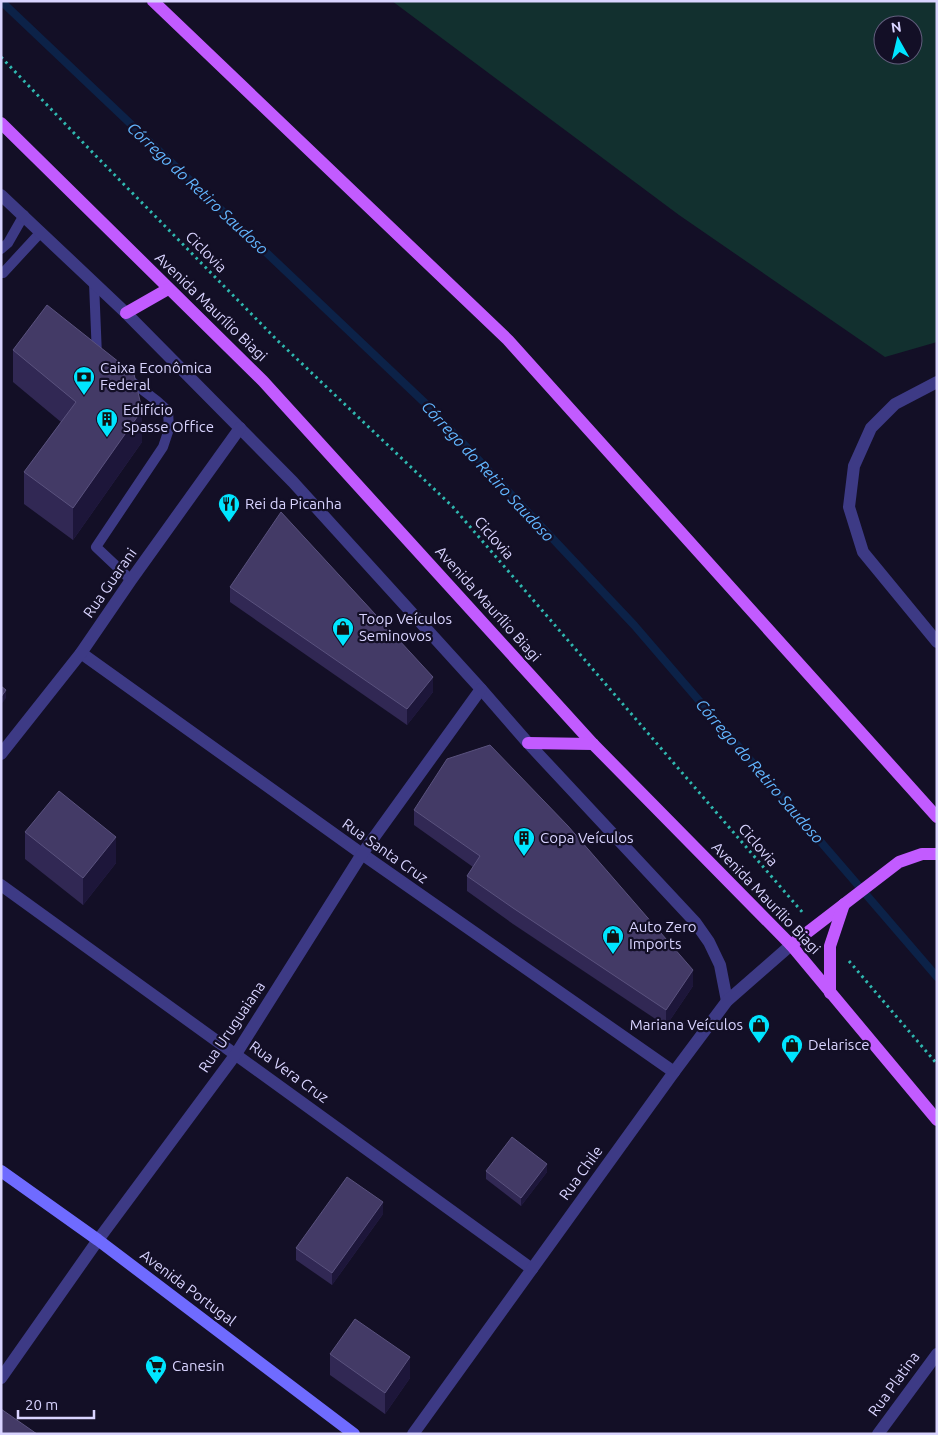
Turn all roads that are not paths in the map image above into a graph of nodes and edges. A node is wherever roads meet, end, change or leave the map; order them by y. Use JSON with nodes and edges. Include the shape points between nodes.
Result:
{"nodes":[{"id":1,"x":153,"y":1,"type":"edge"},
{"id":2,"x":1,"y":122,"type":"edge"},
{"id":3,"x":1,"y":195,"type":"edge"},
{"id":4,"x":24,"y":215,"type":"junction"},
{"id":5,"x":41,"y":232,"type":"junction"},
{"id":6,"x":1,"y":249,"type":"edge"},
{"id":7,"x":1,"y":273,"type":"edge"},
{"id":8,"x":94,"y":283,"type":"junction"},
{"id":9,"x":168,"y":289,"type":"junction"},
{"id":10,"x":126,"y":313,"type":"junction"},
{"id":11,"x":104,"y":361,"type":"edge"},
{"id":12,"x":119,"y":372,"type":"edge"},
{"id":13,"x":937,"y":382,"type":"edge"},
{"id":14,"x":240,"y":428,"type":"junction"},
{"id":15,"x":132,"y":580,"type":"junction"},
{"id":16,"x":937,"y":642,"type":"edge"},
{"id":17,"x":81,"y":653,"type":"junction"},
{"id":18,"x":481,"y":688,"type":"junction"},
{"id":19,"x":528,"y":743,"type":"junction"},
{"id":20,"x":593,"y":744,"type":"junction"},
{"id":21,"x":1,"y":754,"type":"edge"},
{"id":22,"x":937,"y":817,"type":"edge"},
{"id":23,"x":362,"y":854,"type":"junction"},
{"id":24,"x":937,"y":854,"type":"edge"},
{"id":25,"x":1,"y":885,"type":"edge"},
{"id":26,"x":844,"y":904,"type":"junction"},
{"id":27,"x":791,"y":945,"type":"junction"},
{"id":28,"x":830,"y":993,"type":"junction"},
{"id":29,"x":727,"y":1001,"type":"junction"},
{"id":30,"x":236,"y":1054,"type":"junction"},
{"id":31,"x":674,"y":1072,"type":"junction"},
{"id":32,"x":937,"y":1120,"type":"edge"},
{"id":33,"x":1,"y":1170,"type":"edge"},
{"id":34,"x":98,"y":1240,"type":"junction"},
{"id":35,"x":532,"y":1269,"type":"junction"},
{"id":36,"x":937,"y":1354,"type":"edge"},
{"id":37,"x":1,"y":1378,"type":"edge"},
{"id":38,"x":354,"y":1434,"type":"edge"},
{"id":39,"x":413,"y":1434,"type":"edge"},
{"id":40,"x":878,"y":1434,"type":"edge"}],
"edges":[{"from":1,"to":22,"type":"main road","via":[[508,340]]},
{"from":2,"to":9,"type":"main road","name":"Avenida Maurílio Biagi"},
{"from":3,"to":4,"type":"street"},
{"from":4,"to":5,"type":"street"},
{"from":4,"to":6,"type":"lane"},
{"from":5,"to":7,"type":"lane"},
{"from":5,"to":8,"type":"street"},
{"from":8,"to":10,"type":"street"},
{"from":8,"to":11,"type":"lane","via":[[96,356]]},
{"from":9,"to":10,"type":"main road"},
{"from":9,"to":20,"type":"main road","name":"Avenida Maurílio Biagi","via":[[264,381]]},
{"from":10,"to":14,"type":"street"},
{"from":12,"to":15,"type":"lane","via":[[168,411],[169,429],[163,447],[96,547]]},
{"from":13,"to":16,"type":"street","via":[[895,404],[871,428],[854,466],[849,507],[863,552]]},
{"from":14,"to":15,"type":"street","name":"Rua Guarani"},
{"from":14,"to":18,"type":"street"},
{"from":15,"to":17,"type":"street","name":"Rua Guarani"},
{"from":17,"to":21,"type":"street","name":"Rua Guarani"},
{"from":17,"to":23,"type":"street","name":"Rua Santa Cruz"},
{"from":18,"to":19,"type":"street"},
{"from":18,"to":23,"type":"street","name":"Rua Uruguaiana"},
{"from":19,"to":20,"type":"main road"},
{"from":19,"to":29,"type":"street","via":[[695,922],[720,965]]},
{"from":20,"to":27,"type":"main road","name":"Avenida Maurílio Biagi"},
{"from":23,"to":30,"type":"street","name":"Rua Uruguaiana"},
{"from":23,"to":31,"type":"street","name":"Rua Santa Cruz"},
{"from":24,"to":26,"type":"main road","via":[[922,854],[899,862]]},
{"from":25,"to":30,"type":"street","name":"Rua Vera Cruz"},
{"from":26,"to":27,"type":"main road"},
{"from":26,"to":28,"type":"main road","via":[[832,941]]},
{"from":27,"to":28,"type":"main road","name":"Avenida Maurílio Biagi"},
{"from":27,"to":29,"type":"street","name":"Rua Chile"},
{"from":28,"to":32,"type":"main road","name":"Avenida Maurílio Biagi"},
{"from":29,"to":31,"type":"street","name":"Rua Chile"},
{"from":30,"to":34,"type":"street","name":"Rua Uruguaiana"},
{"from":30,"to":35,"type":"street","name":"Rua Vera Cruz"},
{"from":31,"to":35,"type":"street","name":"Rua Chile"},
{"from":33,"to":34,"type":"main road","name":"Avenida Portugal"},
{"from":34,"to":37,"type":"street","name":"Rua Uruguaiana"},
{"from":34,"to":38,"type":"main road","name":"Avenida Portugal"},
{"from":35,"to":39,"type":"street","name":"Rua Chile"},
{"from":36,"to":40,"type":"street","name":"Rua Platina"}]}
